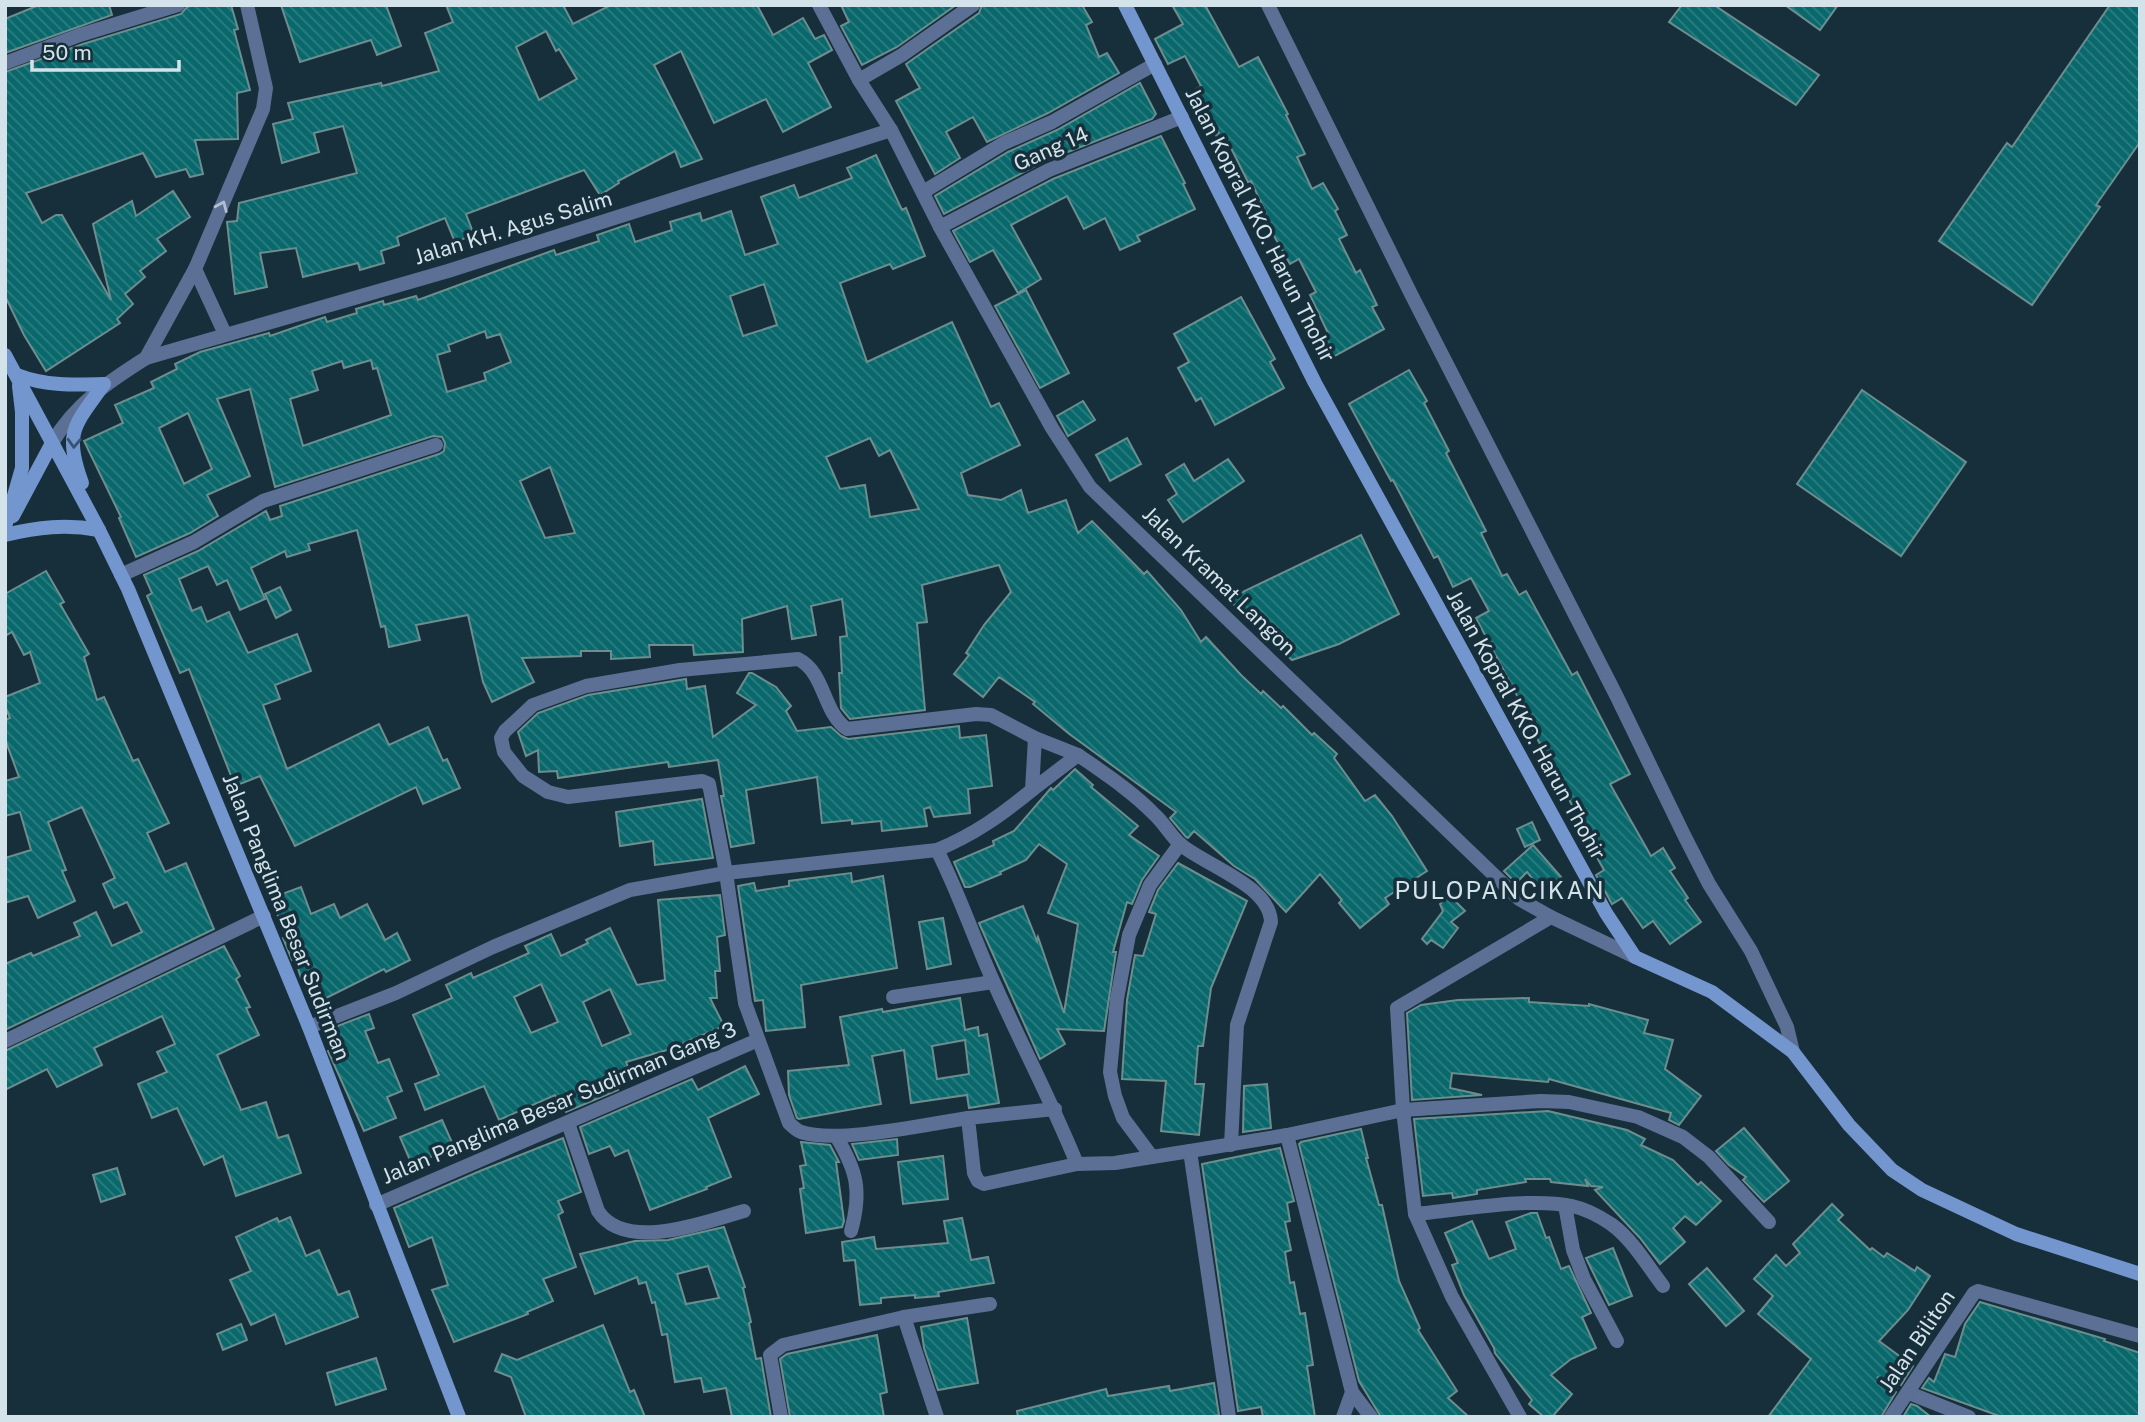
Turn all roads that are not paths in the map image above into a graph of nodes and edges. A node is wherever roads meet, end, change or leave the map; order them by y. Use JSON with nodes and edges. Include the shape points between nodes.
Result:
{"nodes":[{"id":1,"x":178,"y":5,"type":"edge"},
{"id":2,"x":247,"y":5,"type":"edge"},
{"id":3,"x":820,"y":5,"type":"edge"},
{"id":4,"x":973,"y":5,"type":"edge"},
{"id":5,"x":1125,"y":5,"type":"edge"},
{"id":6,"x":1268,"y":5,"type":"edge"},
{"id":7,"x":5,"y":63,"type":"edge"},
{"id":8,"x":1155,"y":64,"type":"junction"},
{"id":9,"x":859,"y":80,"type":"junction"},
{"id":10,"x":1182,"y":117,"type":"junction"},
{"id":11,"x":891,"y":130,"type":"junction"},
{"id":12,"x":923,"y":192,"type":"junction"},
{"id":13,"x":940,"y":227,"type":"junction"},
{"id":14,"x":195,"y":268,"type":"junction"},
{"id":15,"x":225,"y":334,"type":"junction"},
{"id":16,"x":5,"y":355,"type":"edge"},
{"id":17,"x":146,"y":358,"type":"junction"},
{"id":18,"x":17,"y":375,"type":"junction"},
{"id":19,"x":104,"y":384,"type":"junction"},
{"id":20,"x":52,"y":443,"type":"junction"},
{"id":21,"x":436,"y":445,"type":"dead end"},
{"id":22,"x":99,"y":530,"type":"junction"},
{"id":23,"x":5,"y":531,"type":"edge"},
{"id":24,"x":121,"y":575,"type":"junction"},
{"id":25,"x":1035,"y":738,"type":"junction"},
{"id":26,"x":1078,"y":755,"type":"junction"},
{"id":27,"x":1032,"y":790,"type":"junction"},
{"id":28,"x":1180,"y":844,"type":"junction"},
{"id":29,"x":937,"y":850,"type":"junction"},
{"id":30,"x":726,"y":873,"type":"junction"},
{"id":31,"x":264,"y":916,"type":"junction"},
{"id":32,"x":1551,"y":917,"type":"junction"},
{"id":33,"x":1635,"y":957,"type":"junction"},
{"id":34,"x":993,"y":982,"type":"junction"},
{"id":35,"x":893,"y":998,"type":"dead end"},
{"id":36,"x":309,"y":1027,"type":"junction"},
{"id":37,"x":758,"y":1040,"type":"junction"},
{"id":38,"x":5,"y":1041,"type":"edge"},
{"id":39,"x":1793,"y":1052,"type":"junction"},
{"id":40,"x":1055,"y":1109,"type":"junction"},
{"id":41,"x":1403,"y":1110,"type":"junction"},
{"id":42,"x":968,"y":1118,"type":"junction"},
{"id":43,"x":568,"y":1123,"type":"junction"},
{"id":44,"x":1287,"y":1135,"type":"junction"},
{"id":45,"x":836,"y":1136,"type":"junction"},
{"id":46,"x":1231,"y":1145,"type":"junction"},
{"id":47,"x":1190,"y":1151,"type":"junction"},
{"id":48,"x":1152,"y":1157,"type":"junction"},
{"id":49,"x":1077,"y":1164,"type":"junction"},
{"id":50,"x":376,"y":1205,"type":"junction"},
{"id":51,"x":1565,"y":1205,"type":"junction"},
{"id":52,"x":744,"y":1211,"type":"dead end"},
{"id":53,"x":1415,"y":1214,"type":"junction"},
{"id":54,"x":1769,"y":1222,"type":"dead end"},
{"id":55,"x":851,"y":1231,"type":"dead end"},
{"id":56,"x":2140,"y":1274,"type":"edge"},
{"id":57,"x":1663,"y":1286,"type":"dead end"},
{"id":58,"x":990,"y":1304,"type":"dead end"},
{"id":59,"x":904,"y":1317,"type":"junction"},
{"id":60,"x":2140,"y":1336,"type":"edge"},
{"id":61,"x":1617,"y":1341,"type":"dead end"},
{"id":62,"x":1352,"y":1392,"type":"junction"},
{"id":63,"x":1909,"y":1394,"type":"junction"},
{"id":64,"x":459,"y":1417,"type":"edge"},
{"id":65,"x":781,"y":1417,"type":"edge"},
{"id":66,"x":937,"y":1417,"type":"edge"},
{"id":67,"x":1229,"y":1417,"type":"edge"},
{"id":68,"x":1343,"y":1417,"type":"edge"},
{"id":69,"x":1371,"y":1417,"type":"edge"},
{"id":70,"x":1520,"y":1417,"type":"edge"},
{"id":71,"x":1891,"y":1417,"type":"edge"},
{"id":72,"x":1969,"y":1417,"type":"edge"}],
"edges":[{"from":1,"to":7,"type":"street"},
{"from":14,"to":2,"type":"street","one_way":true,"via":[[266,98]]},
{"from":3,"to":9,"type":"street","name":"Jalan Kramat Langon"},
{"from":4,"to":9,"type":"street"},
{"from":5,"to":8,"type":"main road","name":"Jalan Kopral KKO. Harun Thohir"},
{"from":6,"to":39,"type":"street","via":[[1709,884],[1751,951],[1787,1027]]},
{"from":8,"to":10,"type":"main road","name":"Jalan Kopral KKO. Harun Thohir"},
{"from":8,"to":12,"type":"street","via":[[1052,122],[1004,143]]},
{"from":9,"to":11,"type":"street","name":"Jalan Kramat Langon"},
{"from":10,"to":13,"type":"street","name":"Gang 14","via":[[1049,170]]},
{"from":10,"to":33,"type":"main road","name":"Jalan Kopral KKO. Harun Thohir","via":[[1315,383],[1599,901]]},
{"from":11,"to":12,"type":"street","name":"Jalan Kramat Langon"},
{"from":11,"to":15,"type":"street","name":"Jalan KH. Agus Salim","via":[[448,271]]},
{"from":12,"to":13,"type":"street","name":"Jalan Kramat Langon"},
{"from":13,"to":32,"type":"street","name":"Jalan Kramat Langon","via":[[1090,487],[1519,899]]},
{"from":14,"to":15,"type":"street"},
{"from":14,"to":17,"type":"street"},
{"from":15,"to":17,"type":"street","name":"Jalan KH. Agus Salim"},
{"from":16,"to":18,"type":"main road","name":"Jalan Panglima Besar Sudirman"},
{"from":17,"to":19,"type":"street"},
{"from":18,"to":19,"type":"main road","via":[[50,384]]},
{"from":18,"to":20,"type":"main road","name":"Jalan Panglima Besar Sudirman"},
{"from":18,"to":23,"type":"main road","via":[[23,456]]},
{"from":19,"to":20,"type":"street","via":[[71,415]]},
{"from":19,"to":22,"type":"main road","one_way":true,"via":[[76,423],[71,444]]},
{"from":20,"to":22,"type":"main road","name":"Jalan Panglima Besar Sudirman"},
{"from":20,"to":23,"type":"main road"},
{"from":21,"to":24,"type":"street","via":[[263,501],[194,542]]},
{"from":22,"to":23,"type":"main road","via":[[75,525]]},
{"from":22,"to":24,"type":"main road","name":"Jalan Panglima Besar Sudirman"},
{"from":24,"to":31,"type":"main road","name":"Jalan Panglima Besar Sudirman"},
{"from":25,"to":26,"type":"street"},
{"from":25,"to":27,"type":"street"},
{"from":25,"to":30,"type":"street","via":[[991,715],[976,714],[847,729],[836,720],[810,668],[798,659],[680,670],[586,686],[533,705],[505,731],[503,752],[523,776],[548,792],[568,797],[706,782],[712,788]]},
{"from":26,"to":27,"type":"street"},
{"from":26,"to":28,"type":"street","via":[[1155,814]]},
{"from":27,"to":29,"type":"street","via":[[995,821]]},
{"from":28,"to":46,"type":"street","via":[[1254,891],[1271,913],[1237,1025]]},
{"from":28,"to":48,"type":"street","via":[[1150,885],[1129,935],[1110,1072],[1123,1118]]},
{"from":29,"to":30,"type":"street"},
{"from":29,"to":34,"type":"street","via":[[957,888]]},
{"from":30,"to":36,"type":"street","via":[[613,895]]},
{"from":30,"to":37,"type":"street","via":[[740,978]]},
{"from":31,"to":36,"type":"main road","name":"Jalan Panglima Besar Sudirman"},
{"from":31,"to":38,"type":"street"},
{"from":32,"to":33,"type":"street","name":"Jalan Kramat Langon"},
{"from":32,"to":41,"type":"street","via":[[1398,1008]]},
{"from":33,"to":39,"type":"main road","via":[[1712,992]]},
{"from":34,"to":35,"type":"street"},
{"from":34,"to":40,"type":"street"},
{"from":36,"to":50,"type":"main road","name":"Jalan Panglima Besar Sudirman"},
{"from":37,"to":43,"type":"street","name":"Jalan Panglima Besar Sudirman Gang 3"},
{"from":37,"to":45,"type":"street","via":[[789,1123],[803,1133]]},
{"from":39,"to":56,"type":"main road","via":[[1871,1151],[1922,1190],[2016,1234]]},
{"from":40,"to":42,"type":"street"},
{"from":40,"to":49,"type":"street"},
{"from":41,"to":44,"type":"street"},
{"from":41,"to":53,"type":"street"},
{"from":41,"to":54,"type":"street","via":[[1541,1101],[1638,1116],[1683,1137],[1709,1157]]},
{"from":42,"to":45,"type":"street"},
{"from":42,"to":49,"type":"street","via":[[974,1173],[984,1184]]},
{"from":43,"to":50,"type":"street","name":"Jalan Panglima Besar Sudirman Gang 3"},
{"from":43,"to":52,"type":"street","via":[[598,1211],[618,1229],[671,1231]]},
{"from":44,"to":46,"type":"street"},
{"from":44,"to":62,"type":"street"},
{"from":45,"to":55,"type":"street","via":[[852,1163],[858,1205]]},
{"from":46,"to":47,"type":"street"},
{"from":47,"to":48,"type":"street"},
{"from":47,"to":67,"type":"street"},
{"from":48,"to":49,"type":"street"},
{"from":50,"to":64,"type":"main road","name":"Jalan Panglima Besar Sudirman"},
{"from":51,"to":53,"type":"street","via":[[1519,1204]]},
{"from":51,"to":57,"type":"street","via":[[1613,1226]]},
{"from":51,"to":61,"type":"street","via":[[1584,1279]]},
{"from":53,"to":70,"type":"street","via":[[1452,1297]]},
{"from":58,"to":59,"type":"street"},
{"from":59,"to":65,"type":"street","via":[[792,1341],[776,1349],[770,1355]]},
{"from":59,"to":66,"type":"street"},
{"from":60,"to":63,"type":"street","name":"Jalan Biliton","via":[[1978,1291]]},
{"from":62,"to":68,"type":"street"},
{"from":62,"to":69,"type":"street"},
{"from":63,"to":71,"type":"street","name":"Jalan Biliton"},
{"from":63,"to":72,"type":"street"}]}
